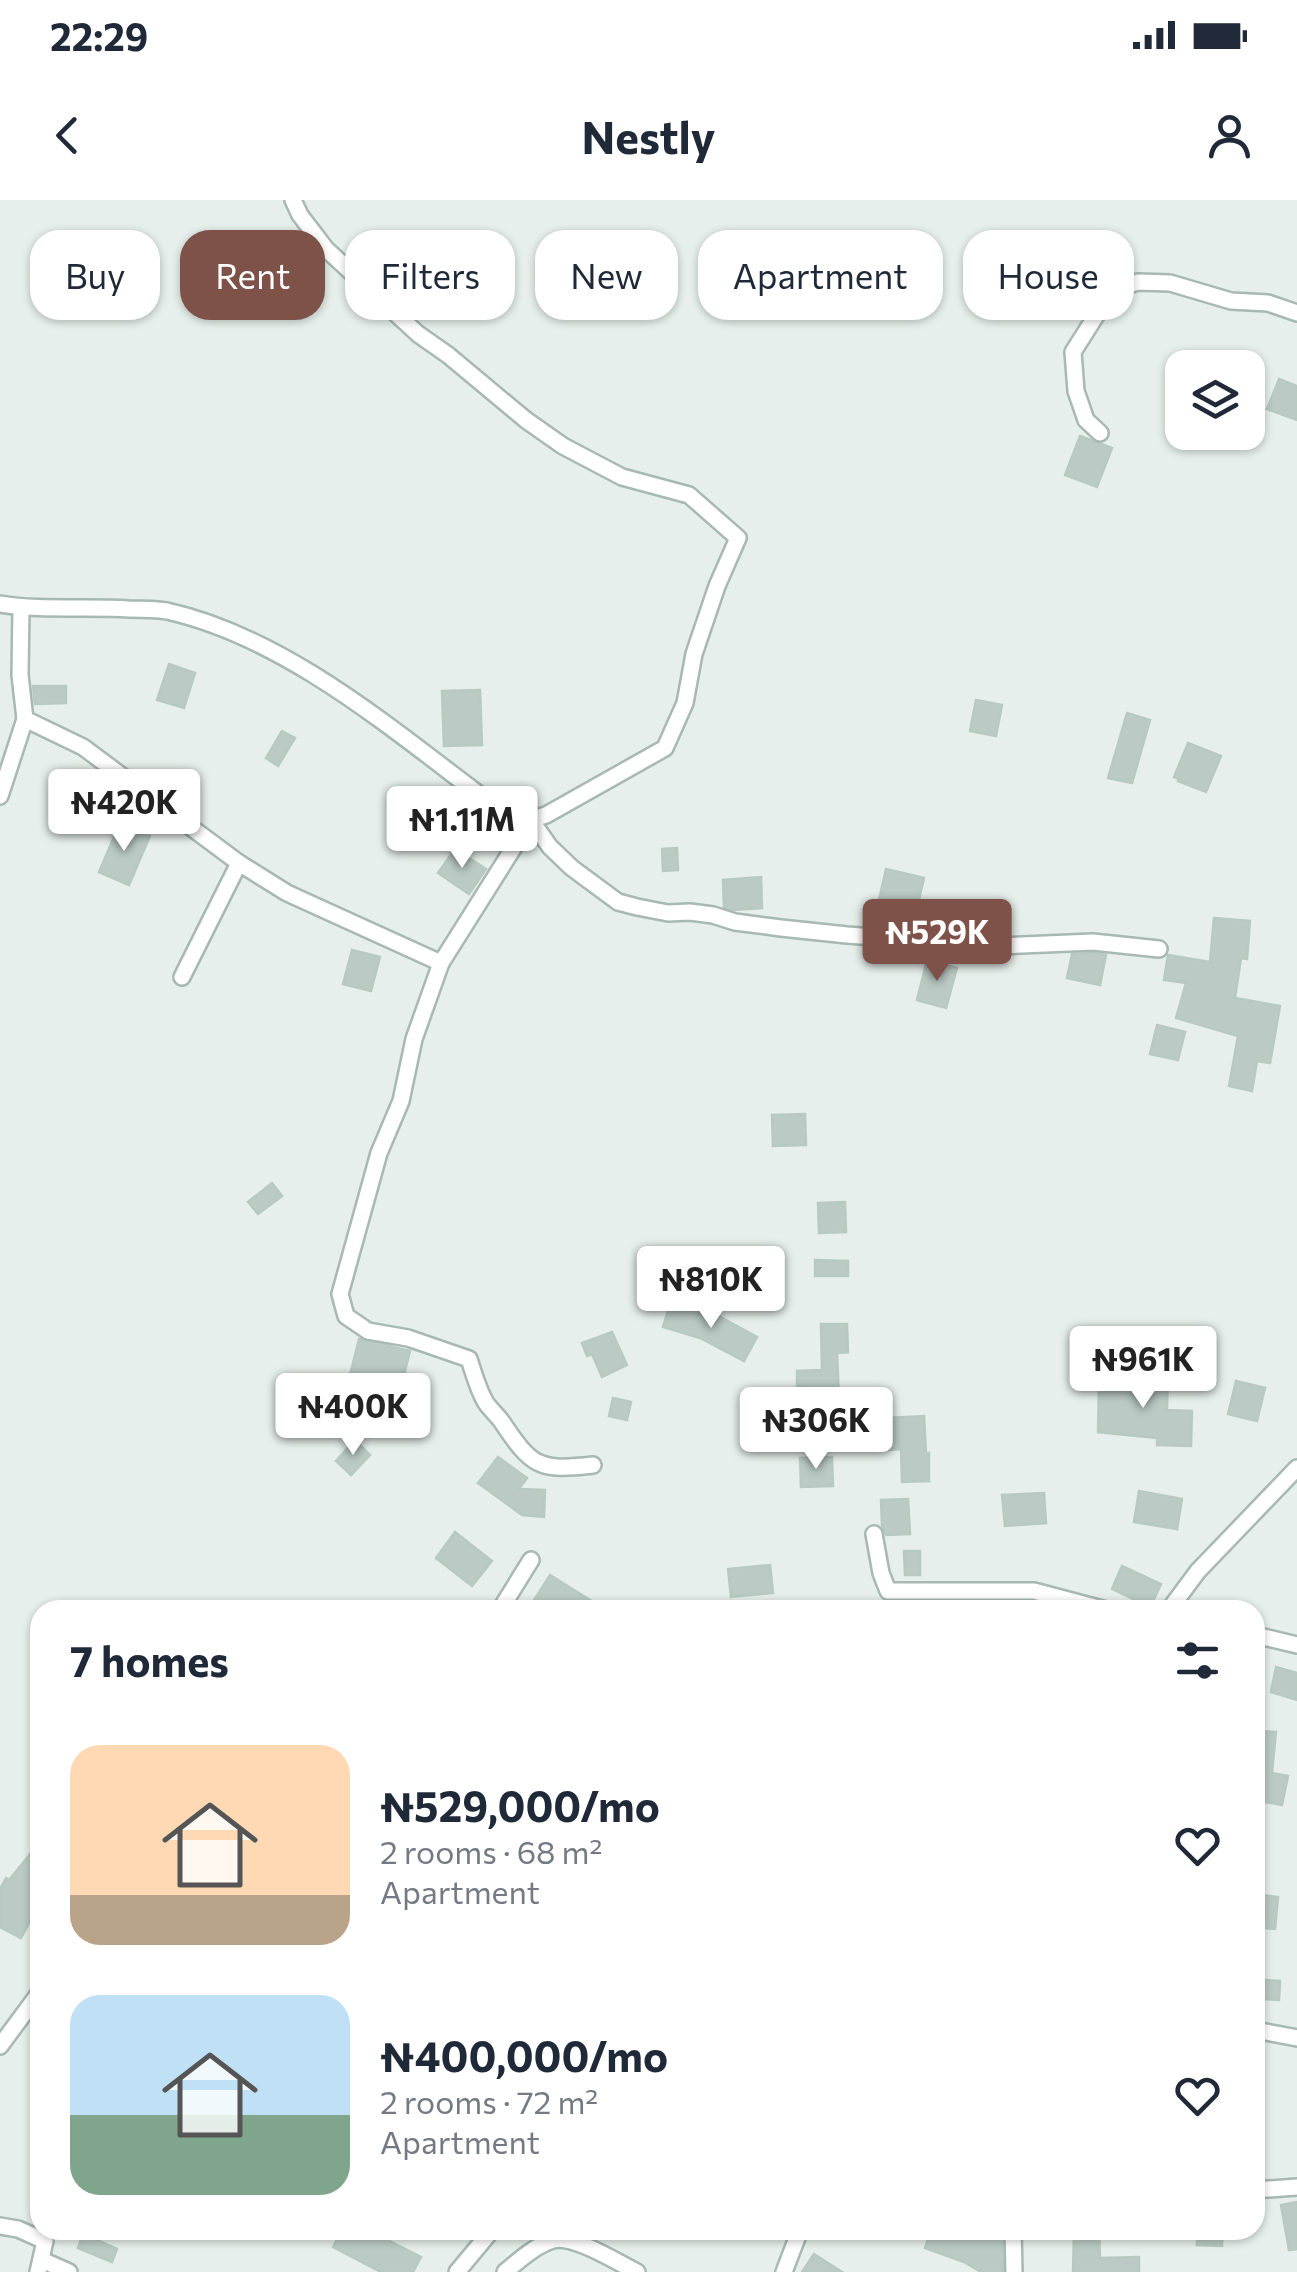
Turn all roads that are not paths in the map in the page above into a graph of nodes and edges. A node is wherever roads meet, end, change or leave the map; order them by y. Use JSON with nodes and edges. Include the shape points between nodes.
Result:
{"nodes":[{"id":1,"x":293,"y":200,"type":"edge"},
{"id":2,"x":1297,"y":313,"type":"edge"},
{"id":3,"x":1100,"y":433,"type":"dead end"},
{"id":4,"x":0,"y":604,"type":"edge"},
{"id":5,"x":21,"y":608,"type":"junction"},
{"id":6,"x":24,"y":720,"type":"junction"},
{"id":7,"x":0,"y":796,"type":"edge"},
{"id":8,"x":531,"y":820,"type":"junction"},
{"id":9,"x":239,"y":862,"type":"junction"},
{"id":10,"x":1159,"y":949,"type":"dead end"},
{"id":11,"x":441,"y":963,"type":"junction"},
{"id":12,"x":182,"y":977,"type":"dead end"},
{"id":13,"x":593,"y":1465,"type":"dead end"},
{"id":14,"x":1297,"y":1468,"type":"edge"},
{"id":15,"x":874,"y":1534,"type":"dead end"},
{"id":16,"x":531,"y":1560,"type":"dead end"},
{"id":17,"x":506,"y":1600,"type":"edge"},
{"id":18,"x":1068,"y":1600,"type":"edge"},
{"id":19,"x":1176,"y":1600,"type":"edge"},
{"id":20,"x":1265,"y":1638,"type":"edge"},
{"id":21,"x":1297,"y":1646,"type":"edge"},
{"id":22,"x":30,"y":2006,"type":"edge"},
{"id":23,"x":1265,"y":2032,"type":"edge"},
{"id":24,"x":1297,"y":2038,"type":"edge"},
{"id":25,"x":0,"y":2046,"type":"edge"},
{"id":26,"x":1297,"y":2187,"type":"edge"},
{"id":27,"x":1265,"y":2189,"type":"edge"},
{"id":28,"x":0,"y":2226,"type":"edge"},
{"id":29,"x":30,"y":2232,"type":"edge"},
{"id":30,"x":49,"y":2240,"type":"edge"},
{"id":31,"x":481,"y":2240,"type":"edge"},
{"id":32,"x":796,"y":2240,"type":"edge"},
{"id":33,"x":1013,"y":2240,"type":"edge"},
{"id":34,"x":40,"y":2266,"type":"edge"},
{"id":35,"x":69,"y":2272,"type":"edge"},
{"id":36,"x":457,"y":2272,"type":"edge"},
{"id":37,"x":505,"y":2272,"type":"edge"},
{"id":38,"x":637,"y":2272,"type":"edge"},
{"id":39,"x":784,"y":2272,"type":"edge"},
{"id":40,"x":1014,"y":2272,"type":"edge"}],
"edges":[{"from":1,"to":8,"type":"street","via":[[326,249],[526,420],[622,476],[688,495],[738,538],[665,748]]},
{"from":2,"to":3,"type":"street","via":[[1170,283],[1125,286],[1099,310],[1074,352],[1076,391],[1086,420]]},
{"from":4,"to":5,"type":"street"},
{"from":5,"to":6,"type":"street"},
{"from":5,"to":8,"type":"street","via":[[165,611],[228,630],[325,679],[504,813]]},
{"from":6,"to":7,"type":"street"},
{"from":6,"to":9,"type":"street","via":[[83,747]]},
{"from":8,"to":10,"type":"street","via":[[550,847],[600,889],[618,902],[654,910],[959,944],[1093,942]]},
{"from":8,"to":11,"type":"street"},
{"from":9,"to":11,"type":"street","via":[[288,893]]},
{"from":9,"to":12,"type":"street"},
{"from":11,"to":13,"type":"street","via":[[340,1294],[346,1316],[368,1331],[470,1359],[487,1405],[529,1459],[560,1469]]},
{"from":14,"to":19,"type":"street"},
{"from":15,"to":18,"type":"street","via":[[888,1591],[1034,1591]]},
{"from":16,"to":17,"type":"street"},
{"from":20,"to":21,"type":"street"},
{"from":22,"to":25,"type":"street"},
{"from":23,"to":24,"type":"street"},
{"from":26,"to":27,"type":"street"},
{"from":28,"to":29,"type":"street"},
{"from":30,"to":34,"type":"street"},
{"from":31,"to":36,"type":"street"},
{"from":32,"to":39,"type":"street"},
{"from":33,"to":40,"type":"street"},
{"from":34,"to":35,"type":"street"},
{"from":37,"to":38,"type":"street","via":[[552,2240],[563,2240]]}]}
